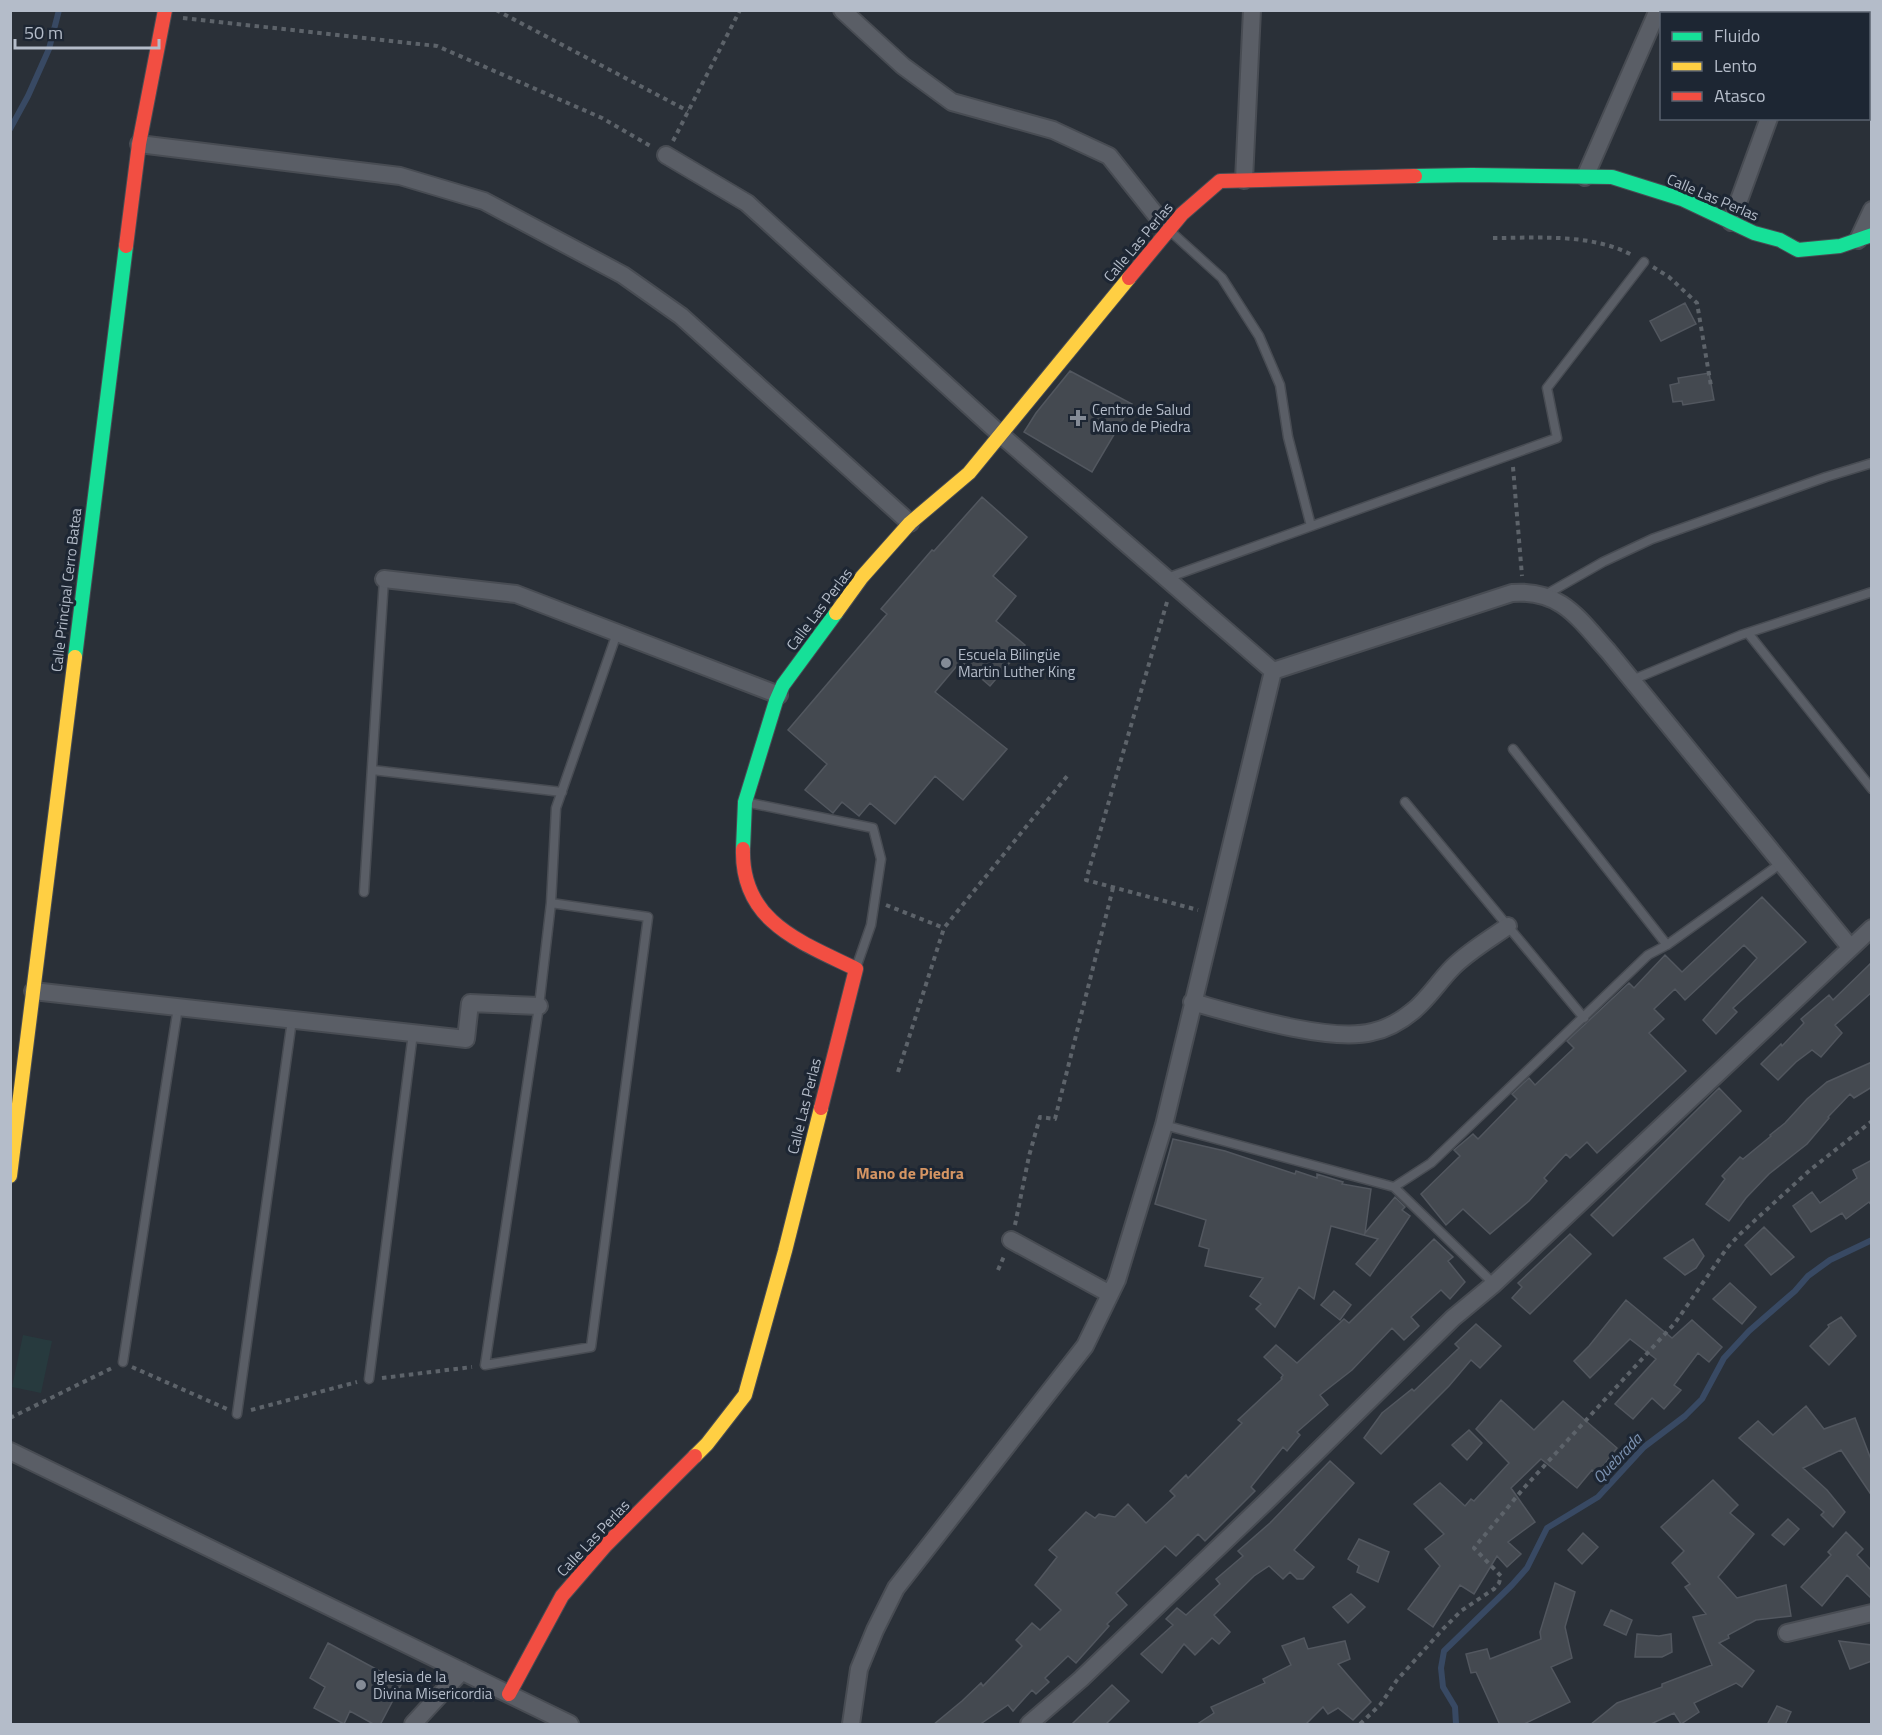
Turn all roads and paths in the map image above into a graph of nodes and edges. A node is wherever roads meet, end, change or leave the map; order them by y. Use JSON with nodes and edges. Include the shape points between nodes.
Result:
{"nodes":[{"id":1,"x":496,"y":10,"type":"edge"},
{"id":2,"x":740,"y":10,"type":"edge"},
{"id":3,"x":842,"y":10,"type":"edge"},
{"id":4,"x":1252,"y":10,"type":"edge"},
{"id":5,"x":1658,"y":10,"type":"edge"},
{"id":6,"x":164,"y":13,"type":"edge"},
{"id":7,"x":688,"y":111,"type":"junction"},
{"id":8,"x":1768,"y":120,"type":"edge"},
{"id":9,"x":140,"y":144,"type":"junction"},
{"id":10,"x":666,"y":155,"type":"junction"},
{"id":11,"x":1585,"y":177,"type":"junction"},
{"id":12,"x":1244,"y":180,"type":"junction"},
{"id":13,"x":1872,"y":210,"type":"edge"},
{"id":14,"x":1731,"y":222,"type":"junction"},
{"id":15,"x":1168,"y":230,"type":"junction"},
{"id":16,"x":1865,"y":238,"type":"edge"},
{"id":17,"x":1644,"y":261,"type":"dead end"},
{"id":18,"x":1000,"y":434,"type":"junction"},
{"id":19,"x":1512,"y":454,"type":"junction"},
{"id":20,"x":1872,"y":463,"type":"edge"},
{"id":21,"x":910,"y":523,"type":"junction"},
{"id":22,"x":1311,"y":526,"type":"junction"},
{"id":23,"x":384,"y":579,"type":"joint"},
{"id":24,"x":1170,"y":580,"type":"junction"},
{"id":25,"x":1524,"y":592,"type":"junction"},
{"id":26,"x":1872,"y":592,"type":"edge"},
{"id":27,"x":1544,"y":595,"type":"junction"},
{"id":28,"x":617,"y":633,"type":"junction"},
{"id":29,"x":1748,"y":633,"type":"junction"},
{"id":30,"x":1273,"y":671,"type":"junction"},
{"id":31,"x":1632,"y":680,"type":"junction"},
{"id":32,"x":779,"y":695,"type":"junction"},
{"id":33,"x":1513,"y":749,"type":"dead end"},
{"id":34,"x":372,"y":770,"type":"junction"},
{"id":35,"x":1068,"y":775,"type":"dead end"},
{"id":36,"x":1872,"y":789,"type":"edge"},
{"id":37,"x":562,"y":792,"type":"junction"},
{"id":38,"x":745,"y":802,"type":"junction"},
{"id":39,"x":1405,"y":802,"type":"dead end"},
{"id":40,"x":1780,"y":864,"type":"junction"},
{"id":41,"x":1113,"y":888,"type":"junction"},
{"id":42,"x":364,"y":892,"type":"dead end"},
{"id":43,"x":874,"y":901,"type":"junction"},
{"id":44,"x":551,"y":903,"type":"junction"},
{"id":45,"x":1213,"y":914,"type":"junction"},
{"id":46,"x":1508,"y":926,"type":"junction"},
{"id":47,"x":944,"y":928,"type":"junction"},
{"id":48,"x":1872,"y":928,"type":"edge"},
{"id":49,"x":1667,"y":945,"type":"junction"},
{"id":50,"x":1850,"y":947,"type":"junction"},
{"id":51,"x":856,"y":969,"type":"junction"},
{"id":52,"x":33,"y":991,"type":"junction"},
{"id":53,"x":1192,"y":1002,"type":"junction"},
{"id":54,"x":539,"y":1006,"type":"junction"},
{"id":55,"x":178,"y":1007,"type":"junction"},
{"id":56,"x":1584,"y":1018,"type":"junction"},
{"id":57,"x":292,"y":1020,"type":"junction"},
{"id":58,"x":412,"y":1033,"type":"junction"},
{"id":59,"x":898,"y":1072,"type":"dead end"},
{"id":60,"x":1872,"y":1121,"type":"edge"},
{"id":61,"x":1164,"y":1125,"type":"junction"},
{"id":62,"x":10,"y":1176,"type":"edge"},
{"id":63,"x":1394,"y":1187,"type":"junction"},
{"id":64,"x":1011,"y":1240,"type":"junction"},
{"id":65,"x":998,"y":1270,"type":"dead end"},
{"id":66,"x":1494,"y":1284,"type":"junction"},
{"id":67,"x":1110,"y":1294,"type":"junction"},
{"id":68,"x":123,"y":1362,"type":"dead end"},
{"id":69,"x":369,"y":1379,"type":"dead end"},
{"id":70,"x":237,"y":1414,"type":"dead end"},
{"id":71,"x":10,"y":1451,"type":"edge"},
{"id":72,"x":1872,"y":1613,"type":"edge"},
{"id":73,"x":1787,"y":1633,"type":"dead end"},
{"id":74,"x":462,"y":1671,"type":"junction"},
{"id":75,"x":509,"y":1694,"type":"junction"},
{"id":76,"x":413,"y":1725,"type":"edge"},
{"id":77,"x":570,"y":1725,"type":"edge"},
{"id":78,"x":851,"y":1725,"type":"edge"},
{"id":79,"x":1029,"y":1725,"type":"edge"},
{"id":80,"x":1360,"y":1725,"type":"edge"}],
"edges":[{"from":1,"to":7,"type":"path"},
{"from":2,"to":7,"type":"path"},
{"from":3,"to":15,"type":"street","via":[[903,66],[952,102],[1053,130],[1108,156]]},
{"from":4,"to":12,"type":"street"},
{"from":5,"to":11,"type":"street"},
{"from":6,"to":9,"type":"street","name":"Calle Principal Cerro Batea"},
{"from":6,"to":10,"type":"path","via":[[437,46],[602,118]]},
{"from":7,"to":10,"type":"path"},
{"from":8,"to":14,"type":"street"},
{"from":9,"to":21,"type":"street","via":[[400,176],[484,201],[622,275],[681,316]]},
{"from":9,"to":52,"type":"street","name":"Calle Principal Cerro Batea"},
{"from":10,"to":18,"type":"street","via":[[747,203]]},
{"from":11,"to":12,"type":"street","name":"Calle Las Perlas"},
{"from":11,"to":14,"type":"street","name":"Calle Las Perlas","via":[[1622,180],[1682,199]]},
{"from":12,"to":15,"type":"street","name":"Calle Las Perlas","via":[[1220,181]]},
{"from":13,"to":16,"type":"street"},
{"from":14,"to":16,"type":"street","name":"Calle Las Perlas","via":[[1798,250],[1840,246]]},
{"from":15,"to":18,"type":"street","name":"Calle Las Perlas"},
{"from":15,"to":22,"type":"lane","via":[[1222,278],[1259,336],[1280,385],[1288,437]]},
{"from":17,"to":19,"type":"lane","via":[[1547,388],[1557,438]]},
{"from":18,"to":21,"type":"street","name":"Calle Las Perlas","via":[[969,473]]},
{"from":18,"to":24,"type":"street"},
{"from":19,"to":22,"type":"lane"},
{"from":19,"to":25,"type":"path"},
{"from":20,"to":27,"type":"lane","via":[[1652,539]]},
{"from":21,"to":32,"type":"street","name":"Calle Las Perlas","via":[[862,577]]},
{"from":22,"to":24,"type":"lane"},
{"from":23,"to":28,"type":"street","via":[[516,594]]},
{"from":23,"to":34,"type":"lane"},
{"from":24,"to":30,"type":"street"},
{"from":24,"to":41,"type":"path","via":[[1086,880]]},
{"from":25,"to":27,"type":"street"},
{"from":25,"to":30,"type":"street"},
{"from":26,"to":29,"type":"lane"},
{"from":27,"to":31,"type":"street","via":[[1573,612]]},
{"from":28,"to":32,"type":"street"},
{"from":28,"to":37,"type":"lane"},
{"from":29,"to":31,"type":"lane"},
{"from":29,"to":36,"type":"lane"},
{"from":30,"to":45,"type":"street"},
{"from":31,"to":40,"type":"street"},
{"from":32,"to":38,"type":"street","name":"Calle Las Perlas"},
{"from":33,"to":49,"type":"lane"},
{"from":34,"to":37,"type":"lane"},
{"from":34,"to":42,"type":"lane"},
{"from":35,"to":47,"type":"path"},
{"from":37,"to":44,"type":"lane","via":[[556,808]]},
{"from":38,"to":43,"type":"lane","via":[[873,828],[880,860]]},
{"from":38,"to":51,"type":"street","name":"Calle Las Perlas","via":[[743,858],[749,891],[759,909],[790,937]]},
{"from":39,"to":46,"type":"lane"},
{"from":40,"to":49,"type":"lane"},
{"from":40,"to":50,"type":"street"},
{"from":41,"to":45,"type":"path"},
{"from":41,"to":64,"type":"path","via":[[1055,1119],[1040,1117]]},
{"from":43,"to":47,"type":"path"},
{"from":43,"to":51,"type":"lane","via":[[871,925]]},
{"from":44,"to":54,"type":"lane"},
{"from":44,"to":54,"type":"lane","via":[[648,917],[591,1347],[485,1365]]},
{"from":45,"to":53,"type":"street"},
{"from":46,"to":53,"type":"street","via":[[1454,967],[1413,1011],[1371,1033],[1288,1026]]},
{"from":46,"to":56,"type":"lane"},
{"from":47,"to":59,"type":"path"},
{"from":48,"to":50,"type":"street"},
{"from":49,"to":56,"type":"lane","via":[[1648,955]]},
{"from":50,"to":66,"type":"street"},
{"from":51,"to":75,"type":"street","name":"Calle Las Perlas","via":[[745,1395],[707,1444],[606,1545],[562,1596]]},
{"from":52,"to":55,"type":"street"},
{"from":52,"to":62,"type":"street","name":"Calle Principal Cerro Batea"},
{"from":53,"to":61,"type":"street"},
{"from":54,"to":58,"type":"street","via":[[470,1003],[466,1039]]},
{"from":55,"to":57,"type":"street"},
{"from":55,"to":68,"type":"lane"},
{"from":56,"to":63,"type":"lane","via":[[1431,1163]]},
{"from":57,"to":58,"type":"street"},
{"from":57,"to":70,"type":"lane"},
{"from":58,"to":69,"type":"lane"},
{"from":60,"to":80,"type":"path","via":[[1810,1170],[1727,1248],[1675,1323],[1474,1548],[1501,1576],[1499,1583],[1443,1629]]},
{"from":61,"to":63,"type":"lane"},
{"from":61,"to":67,"type":"street"},
{"from":63,"to":66,"type":"lane"},
{"from":64,"to":65,"type":"path"},
{"from":64,"to":67,"type":"street"},
{"from":66,"to":79,"type":"street","via":[[1453,1318],[1260,1508]]},
{"from":67,"to":78,"type":"street","via":[[1085,1346],[896,1588],[859,1670]]},
{"from":71,"to":74,"type":"street"},
{"from":72,"to":73,"type":"street"},
{"from":74,"to":75,"type":"street"},
{"from":74,"to":76,"type":"street"},
{"from":75,"to":77,"type":"street"}]}
